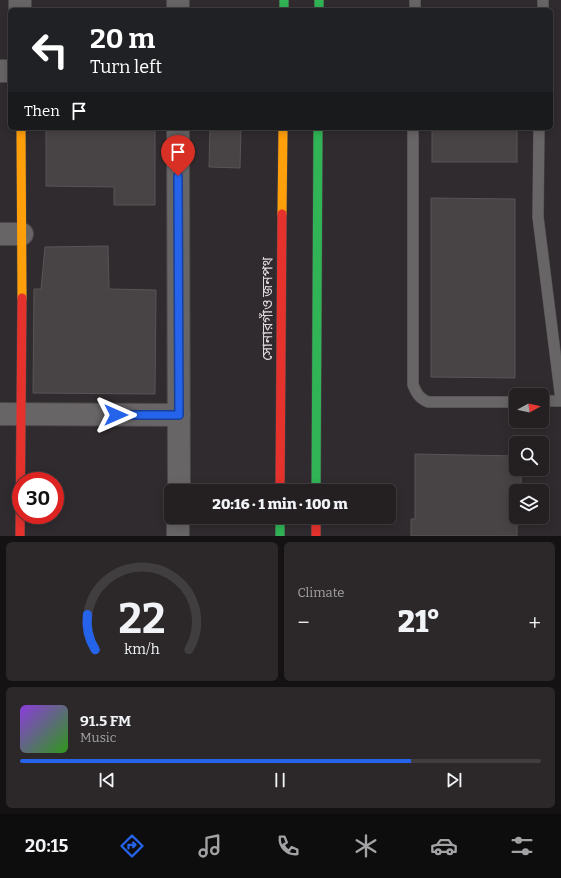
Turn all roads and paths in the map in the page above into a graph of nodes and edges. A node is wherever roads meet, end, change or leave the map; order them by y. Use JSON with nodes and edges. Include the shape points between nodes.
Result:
{"nodes":[{"id":1,"x":21,"y":130,"type":"edge"},
{"id":2,"x":178,"y":130,"type":"edge"},
{"id":3,"x":283,"y":130,"type":"edge"},
{"id":4,"x":318,"y":130,"type":"edge"},
{"id":5,"x":413,"y":130,"type":"edge"},
{"id":6,"x":540,"y":130,"type":"edge"},
{"id":7,"x":0,"y":234,"type":"edge"},
{"id":8,"x":22,"y":234,"type":"junction"},
{"id":9,"x":549,"y":401,"type":"edge"},
{"id":10,"x":561,"y":401,"type":"edge"},
{"id":11,"x":509,"y":402,"type":"edge"},
{"id":12,"x":10,"y":414,"type":"edge"},
{"id":13,"x":179,"y":415,"type":"junction"},
{"id":14,"x":179,"y":484,"type":"edge"},
{"id":15,"x":280,"y":484,"type":"edge"},
{"id":16,"x":316,"y":484,"type":"edge"},
{"id":17,"x":178,"y":524,"type":"edge"},
{"id":18,"x":280,"y":524,"type":"edge"},
{"id":19,"x":316,"y":524,"type":"edge"},
{"id":20,"x":20,"y":536,"type":"edge"},
{"id":21,"x":178,"y":536,"type":"edge"},
{"id":22,"x":280,"y":536,"type":"edge"},
{"id":23,"x":316,"y":536,"type":"edge"}],
"edges":[{"from":1,"to":8,"type":"main road"},
{"from":2,"to":13,"type":"street"},
{"from":3,"to":15,"type":"main road","name":"সোনারগাঁও জনপথ"},
{"from":4,"to":16,"type":"main road"},
{"from":5,"to":11,"type":"lane","via":[[413,385],[417,394],[428,402]]},
{"from":6,"to":10,"type":"lane","via":[[538,217]]},
{"from":7,"to":8,"type":"street"},
{"from":8,"to":12,"type":"main road"},
{"from":9,"to":10,"type":"lane"},
{"from":12,"to":13,"type":"street"},
{"from":12,"to":20,"type":"main road"},
{"from":13,"to":14,"type":"street"},
{"from":17,"to":21,"type":"street"},
{"from":18,"to":22,"type":"main road"},
{"from":19,"to":23,"type":"main road"}]}
